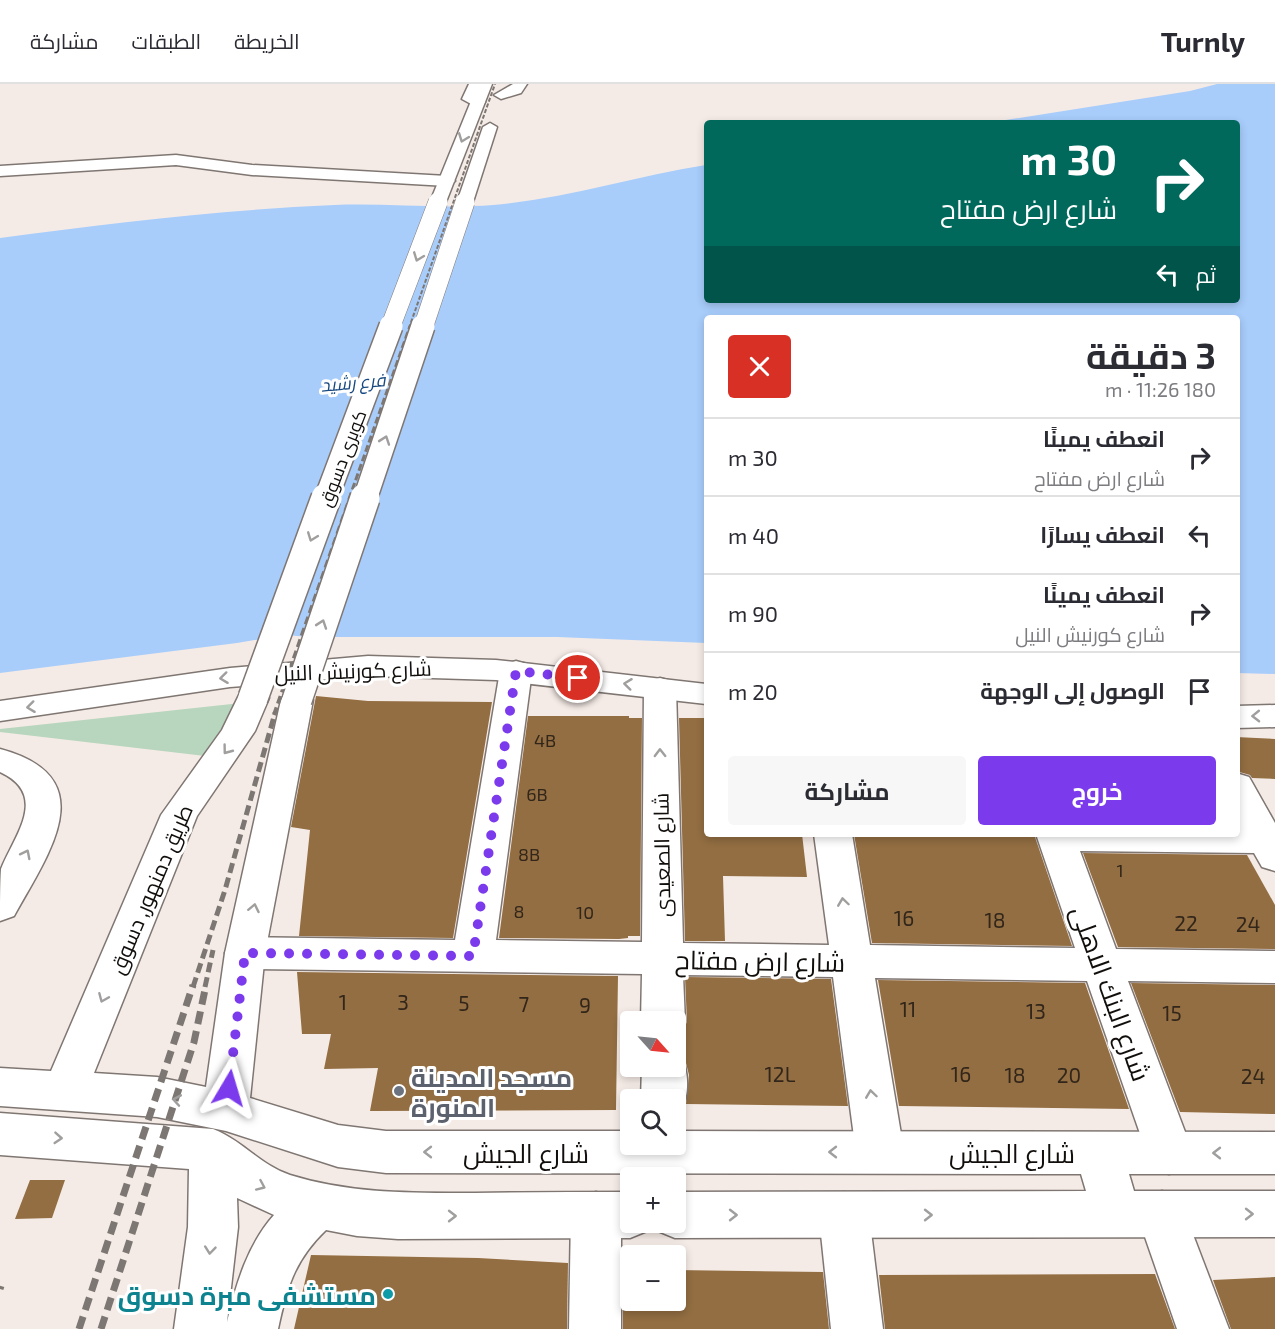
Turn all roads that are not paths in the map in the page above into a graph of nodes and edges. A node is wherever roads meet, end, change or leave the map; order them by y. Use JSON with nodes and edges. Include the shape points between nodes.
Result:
{"nodes":[{"id":1,"x":476,"y":84,"type":"edge"},
{"id":2,"x":485,"y":84,"type":"edge"},
{"id":3,"x":520,"y":84,"type":"edge"},
{"id":4,"x":499,"y":100,"type":"edge"},
{"id":5,"x":478,"y":102,"type":"junction"},
{"id":6,"x":0,"y":171,"type":"edge"},
{"id":7,"x":442,"y":192,"type":"junction"},
{"id":8,"x":516,"y":671,"type":"junction"},
{"id":9,"x":660,"y":688,"type":"junction"},
{"id":10,"x":704,"y":694,"type":"edge"},
{"id":11,"x":254,"y":698,"type":"joint"},
{"id":12,"x":0,"y":711,"type":"edge"},
{"id":13,"x":1275,"y":716,"type":"edge"},
{"id":14,"x":1240,"y":717,"type":"edge"},
{"id":15,"x":0,"y":760,"type":"edge"},
{"id":16,"x":1240,"y":793,"type":"edge"},
{"id":17,"x":833,"y":837,"type":"edge"},
{"id":18,"x":1056,"y":837,"type":"edge"},
{"id":19,"x":1072,"y":837,"type":"edge"},
{"id":20,"x":1270,"y":849,"type":"edge"},
{"id":21,"x":0,"y":906,"type":"edge"},
{"id":22,"x":245,"y":953,"type":"junction"},
{"id":23,"x":473,"y":956,"type":"junction"},
{"id":24,"x":663,"y":959,"type":"junction"},
{"id":25,"x":852,"y":962,"type":"junction"},
{"id":26,"x":1102,"y":965,"type":"junction"},
{"id":27,"x":1275,"y":968,"type":"edge"},
{"id":28,"x":663,"y":1011,"type":"edge"},
{"id":29,"x":0,"y":1087,"type":"edge"},
{"id":30,"x":65,"y":1090,"type":"junction"},
{"id":31,"x":219,"y":1130,"type":"junction"},
{"id":32,"x":0,"y":1134,"type":"edge"},
{"id":33,"x":620,"y":1148,"type":"edge"},
{"id":34,"x":686,"y":1148,"type":"edge"},
{"id":35,"x":880,"y":1152,"type":"junction"},
{"id":36,"x":1098,"y":1152,"type":"junction"},
{"id":37,"x":1169,"y":1153,"type":"junction"},
{"id":38,"x":1275,"y":1153,"type":"edge"},
{"id":39,"x":317,"y":1206,"type":"junction"},
{"id":40,"x":1140,"y":1214,"type":"junction"},
{"id":41,"x":1275,"y":1214,"type":"edge"},
{"id":42,"x":613,"y":1215,"type":"edge"},
{"id":43,"x":686,"y":1215,"type":"edge"},
{"id":44,"x":844,"y":1215,"type":"junction"},
{"id":45,"x":201,"y":1329,"type":"edge"},
{"id":46,"x":252,"y":1329,"type":"edge"},
{"id":47,"x":595,"y":1329,"type":"edge"},
{"id":48,"x":857,"y":1329,"type":"edge"},
{"id":49,"x":1203,"y":1329,"type":"edge"}],
"edges":[{"from":1,"to":5,"type":"main road","via":[[469,99]]},
{"from":2,"to":5,"type":"main road","name":"كوبرى دسوق"},
{"from":3,"to":4,"type":"main road"},
{"from":22,"to":4,"type":"main road","name":"كوبرى دسوق","one_way":true,"bridge":true,"via":[[297,700]]},
{"from":5,"to":7,"type":"main road","name":"كوبرى دسوق","one_way":true},
{"from":6,"to":7,"type":"main road","via":[[176,160]]},
{"from":7,"to":11,"type":"main road","name":"كوبرى دسوق","one_way":true,"bridge":true},
{"from":9,"to":8,"type":"main road","name":"شارع كورنيش النيل","one_way":true},
{"from":8,"to":12,"type":"main road","name":"شارع كورنيش النيل","one_way":true,"via":[[443,666],[294,670]]},
{"from":8,"to":23,"type":"main road"},
{"from":9,"to":10,"type":"main road","name":"شارع كورنيش النيل"},
{"from":24,"to":9,"type":"main road","name":"شارع الصعيدى","one_way":true},
{"from":11,"to":30,"type":"main road","name":"طريق دمنهور, دسوق","one_way":true,"via":[[232,744],[179,815]]},
{"from":13,"to":14,"type":"main road","one_way":true},
{"from":21,"to":15,"type":"main road","one_way":true,"via":[[37,833],[45,808],[40,787],[26,771]]},
{"from":16,"to":20,"type":"main road"},
{"from":25,"to":17,"type":"main road","one_way":true},
{"from":18,"to":26,"type":"main road","name":"شارع البنك الاهلى"},
{"from":19,"to":20,"type":"main road"},
{"from":22,"to":23,"type":"main road","name":"شارع ارض مفتاح"},
{"from":22,"to":31,"type":"main road"},
{"from":23,"to":24,"type":"main road","name":"شارع ارض مفتاح"},
{"from":24,"to":25,"type":"main road","name":"شارع ارض مفتاح"},
{"from":24,"to":28,"type":"main road","name":"شارع الصعيدى"},
{"from":25,"to":26,"type":"main road","name":"شارع ارض مفتاح"},
{"from":35,"to":25,"type":"main road","one_way":true},
{"from":26,"to":27,"type":"main road","name":"شارع ارض مفتاح"},
{"from":26,"to":37,"type":"main road","name":"شارع البنك الاهلى"},
{"from":29,"to":30,"type":"main road","name":"شارع الجيش"},
{"from":31,"to":30,"type":"main road","name":"شارع الجيش","one_way":true,"via":[[157,1096]]},
{"from":32,"to":31,"type":"main road","name":"شارع الجيش","one_way":true},
{"from":33,"to":31,"type":"main road","name":"شارع الجيش","one_way":true,"via":[[361,1150]]},
{"from":31,"to":39,"type":"main road","name":"شارع الجيش","one_way":true,"via":[[246,1179]]},
{"from":31,"to":45,"type":"main road","one_way":true},
{"from":35,"to":34,"type":"main road","name":"شارع الجيش","one_way":true},
{"from":35,"to":36,"type":"main road","name":"شارع الجيش"},
{"from":36,"to":37,"type":"main road","name":"شارع الجيش"},
{"from":36,"to":40,"type":"main road"},
{"from":38,"to":37,"type":"main road","name":"شارع الجيش","one_way":true},
{"from":39,"to":42,"type":"main road","name":"شارع الجيش","one_way":true,"via":[[398,1216]]},
{"from":39,"to":46,"type":"main road","via":[[277,1249],[264,1276]]},
{"from":40,"to":41,"type":"main road","one_way":true},
{"from":44,"to":40,"type":"main road","one_way":true},
{"from":40,"to":49,"type":"main road"},
{"from":42,"to":47,"type":"main road"},
{"from":43,"to":44,"type":"main road","one_way":true},
{"from":44,"to":48,"type":"main road"}]}
